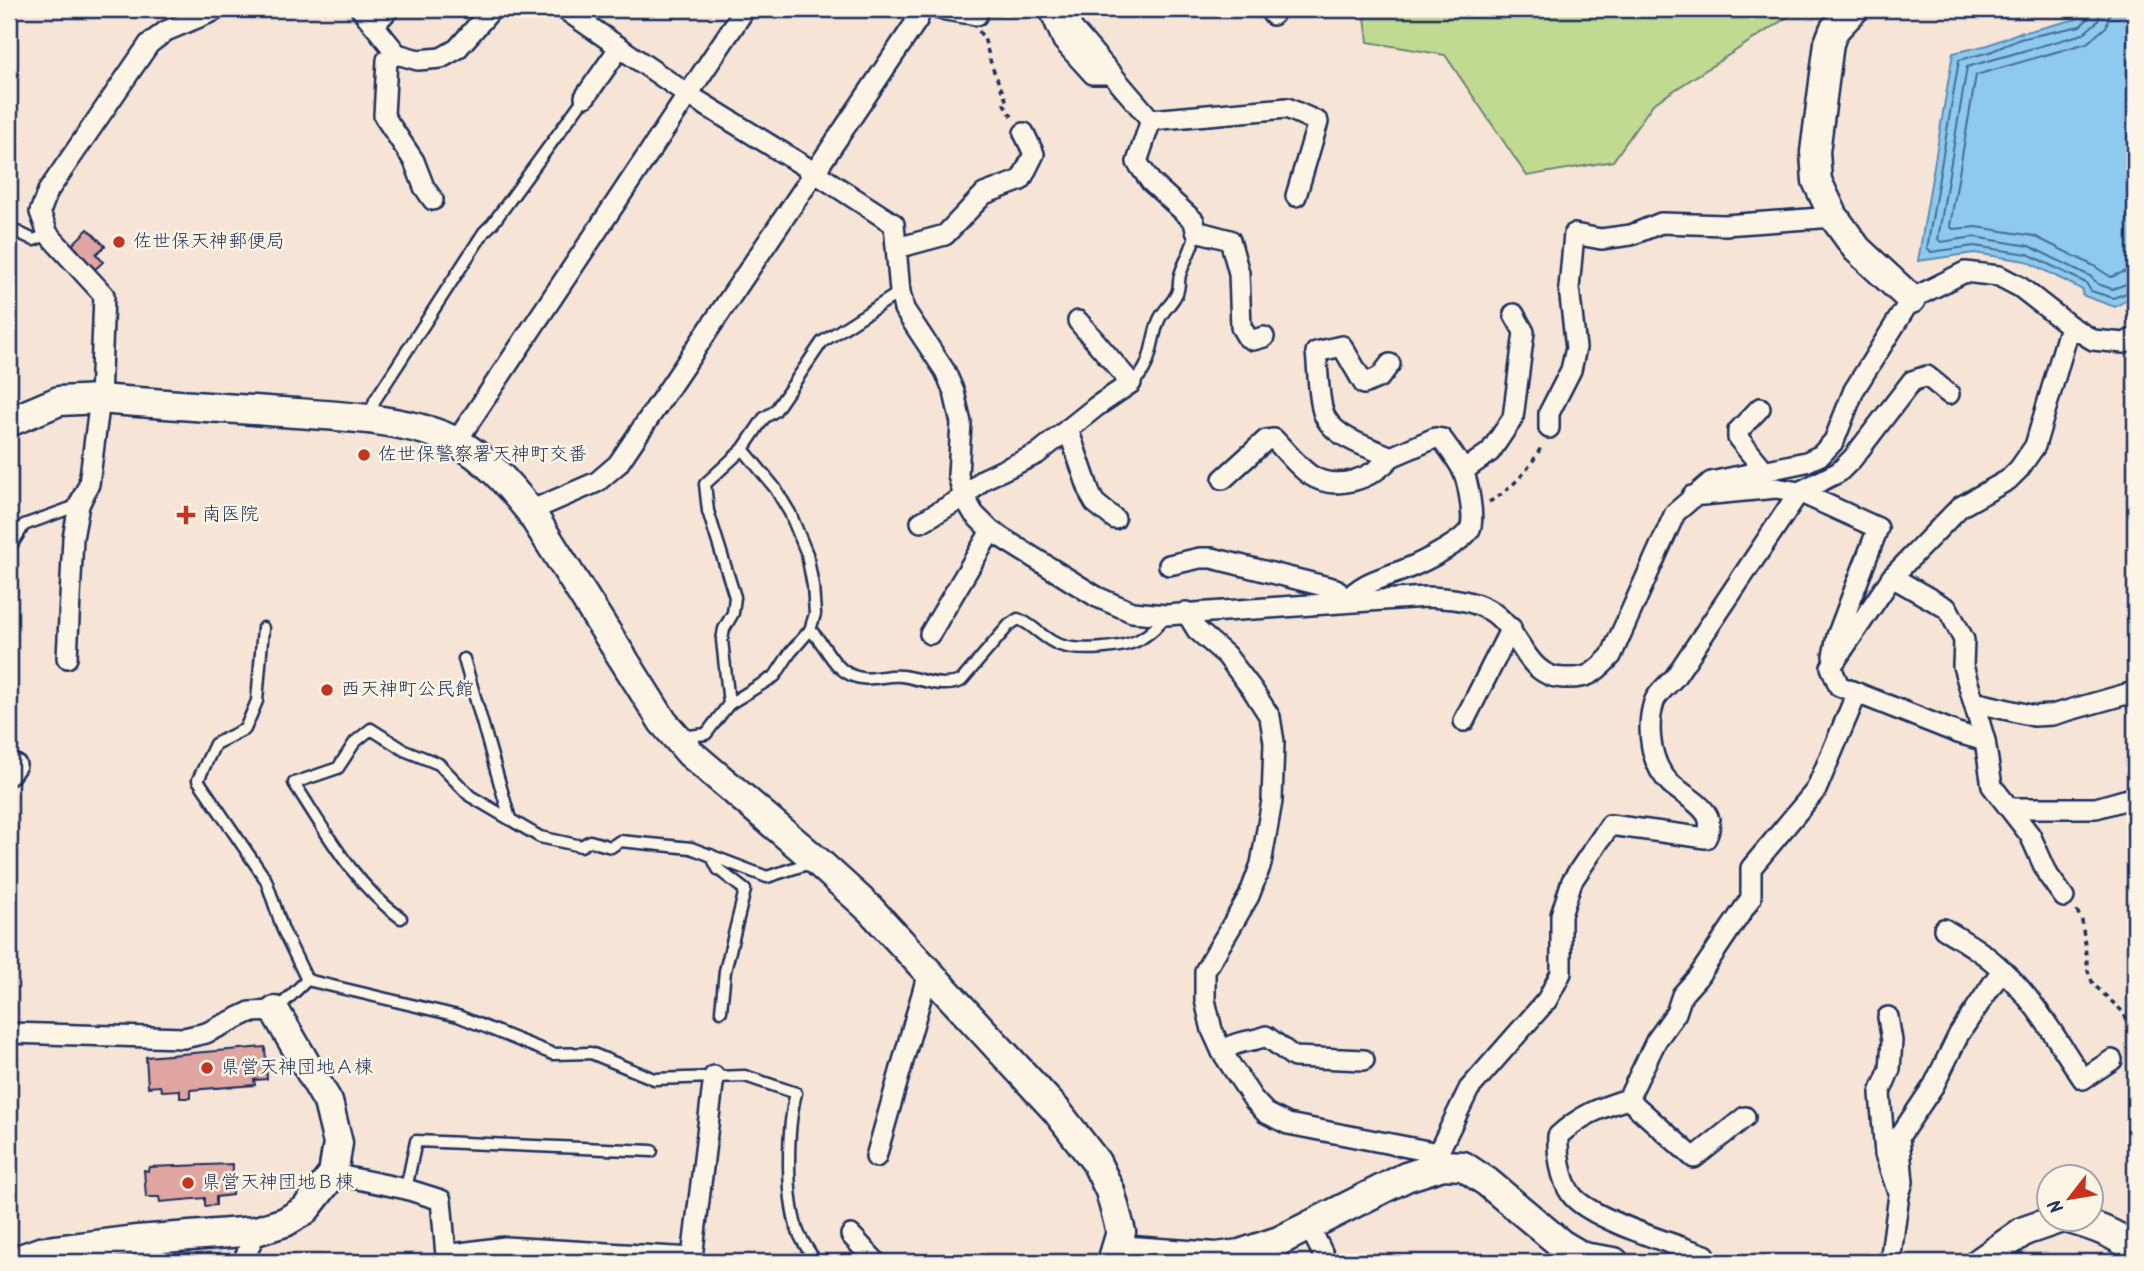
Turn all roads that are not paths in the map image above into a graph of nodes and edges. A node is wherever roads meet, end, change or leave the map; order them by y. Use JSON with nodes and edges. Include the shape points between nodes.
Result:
{"nodes":[{"id":1,"x":215,"y":9,"type":"edge"},
{"id":2,"x":361,"y":9,"type":"edge"},
{"id":3,"x":389,"y":9,"type":"edge"},
{"id":4,"x":492,"y":9,"type":"edge"},
{"id":5,"x":564,"y":9,"type":"edge"},
{"id":6,"x":745,"y":9,"type":"edge"},
{"id":7,"x":939,"y":9,"type":"edge"},
{"id":8,"x":1049,"y":9,"type":"edge"},
{"id":9,"x":1064,"y":9,"type":"edge"},
{"id":10,"x":1854,"y":9,"type":"edge"},
{"id":11,"x":919,"y":11,"type":"edge"},
{"id":12,"x":978,"y":15,"type":"road end"},
{"id":13,"x":374,"y":25,"type":"junction"},
{"id":14,"x":620,"y":47,"type":"junction"},
{"id":15,"x":397,"y":54,"type":"junction"},
{"id":16,"x":1112,"y":75,"type":"junction"},
{"id":17,"x":687,"y":94,"type":"junction"},
{"id":18,"x":585,"y":97,"type":"joint"},
{"id":19,"x":1150,"y":120,"type":"junction"},
{"id":20,"x":1024,"y":133,"type":"road end"},
{"id":21,"x":814,"y":172,"type":"junction"},
{"id":22,"x":1296,"y":196,"type":"dead end"},
{"id":23,"x":433,"y":200,"type":"dead end"},
{"id":24,"x":1834,"y":217,"type":"junction"},
{"id":25,"x":9,"y":228,"type":"edge"},
{"id":26,"x":1196,"y":231,"type":"junction"},
{"id":27,"x":48,"y":234,"type":"junction"},
{"id":28,"x":897,"y":248,"type":"junction"},
{"id":29,"x":900,"y":292,"type":"junction"},
{"id":30,"x":1911,"y":299,"type":"junction"},
{"id":31,"x":1514,"y":314,"type":"dead end"},
{"id":32,"x":1078,"y":321,"type":"dead end"},
{"id":33,"x":2070,"y":326,"type":"junction"},
{"id":34,"x":1264,"y":337,"type":"dead end"},
{"id":35,"x":2135,"y":338,"type":"edge"},
{"id":36,"x":1390,"y":365,"type":"dead end"},
{"id":37,"x":1131,"y":383,"type":"junction"},
{"id":38,"x":1949,"y":394,"type":"dead end"},
{"id":39,"x":100,"y":400,"type":"junction"},
{"id":40,"x":1760,"y":408,"type":"dead end"},
{"id":41,"x":368,"y":419,"type":"junction"},
{"id":42,"x":9,"y":422,"type":"edge"},
{"id":43,"x":1549,"y":428,"type":"road end"},
{"id":44,"x":1068,"y":429,"type":"junction"},
{"id":45,"x":456,"y":442,"type":"junction"},
{"id":46,"x":743,"y":449,"type":"junction"},
{"id":47,"x":1391,"y":457,"type":"junction"},
{"id":48,"x":1764,"y":470,"type":"junction"},
{"id":49,"x":1463,"y":471,"type":"junction"},
{"id":50,"x":1223,"y":480,"type":"dead end"},
{"id":51,"x":1799,"y":492,"type":"junction"},
{"id":52,"x":1692,"y":496,"type":"junction"},
{"id":53,"x":964,"y":497,"type":"junction"},
{"id":54,"x":79,"y":505,"type":"junction"},
{"id":55,"x":530,"y":511,"type":"junction"},
{"id":56,"x":1115,"y":519,"type":"dead end"},
{"id":57,"x":921,"y":523,"type":"dead end"},
{"id":58,"x":990,"y":531,"type":"junction"},
{"id":59,"x":9,"y":549,"type":"edge"},
{"id":60,"x":1169,"y":565,"type":"dead end"},
{"id":61,"x":1892,"y":577,"type":"junction"},
{"id":62,"x":1346,"y":602,"type":"junction"},
{"id":63,"x":1176,"y":614,"type":"junction"},
{"id":64,"x":263,"y":628,"type":"dead end"},
{"id":65,"x":1511,"y":628,"type":"junction"},
{"id":66,"x":810,"y":629,"type":"junction"},
{"id":67,"x":930,"y":634,"type":"dead end"},
{"id":68,"x":67,"y":658,"type":"dead end"},
{"id":69,"x":464,"y":659,"type":"dead end"},
{"id":70,"x":1831,"y":667,"type":"junction"},
{"id":71,"x":1857,"y":693,"type":"junction"},
{"id":72,"x":2135,"y":699,"type":"edge"},
{"id":73,"x":1974,"y":702,"type":"junction"},
{"id":74,"x":729,"y":704,"type":"junction"},
{"id":75,"x":1464,"y":721,"type":"dead end"},
{"id":76,"x":676,"y":737,"type":"junction"},
{"id":77,"x":1985,"y":741,"type":"junction"},
{"id":78,"x":2135,"y":797,"type":"edge"},
{"id":79,"x":2012,"y":808,"type":"junction"},
{"id":80,"x":510,"y":819,"type":"junction"},
{"id":81,"x":711,"y":855,"type":"junction"},
{"id":82,"x":817,"y":861,"type":"junction"},
{"id":83,"x":2064,"y":897,"type":"road end"},
{"id":84,"x":401,"y":919,"type":"dead end"},
{"id":85,"x":1944,"y":929,"type":"dead end"},
{"id":86,"x":2002,"y":970,"type":"junction"},
{"id":87,"x":928,"y":973,"type":"junction"},
{"id":88,"x":307,"y":980,"type":"junction"},
{"id":89,"x":721,"y":1011,"type":"dead end"},
{"id":90,"x":275,"y":1012,"type":"junction"},
{"id":91,"x":1888,"y":1017,"type":"dead end"},
{"id":92,"x":9,"y":1033,"type":"edge"},
{"id":93,"x":1222,"y":1052,"type":"junction"},
{"id":94,"x":1364,"y":1060,"type":"dead end"},
{"id":95,"x":2112,"y":1060,"type":"dead end"},
{"id":96,"x":714,"y":1076,"type":"junction"},
{"id":97,"x":1628,"y":1099,"type":"junction"},
{"id":98,"x":1745,"y":1117,"type":"dead end"},
{"id":99,"x":652,"y":1151,"type":"dead end"},
{"id":100,"x":876,"y":1157,"type":"dead end"},
{"id":101,"x":1440,"y":1159,"type":"junction"},
{"id":102,"x":334,"y":1174,"type":"junction"},
{"id":103,"x":406,"y":1189,"type":"junction"},
{"id":104,"x":1899,"y":1195,"type":"junction"},
{"id":105,"x":1309,"y":1226,"type":"junction"},
{"id":106,"x":2036,"y":1227,"type":"edge"},
{"id":107,"x":256,"y":1231,"type":"junction"},
{"id":108,"x":2105,"y":1232,"type":"edge"},
{"id":109,"x":851,"y":1235,"type":"dead end"},
{"id":110,"x":2135,"y":1250,"type":"edge"},
{"id":111,"x":1114,"y":1256,"type":"edge"},
{"id":112,"x":1176,"y":1258,"type":"edge"},
{"id":113,"x":12,"y":1262,"type":"edge"},
{"id":114,"x":243,"y":1262,"type":"edge"},
{"id":115,"x":816,"y":1262,"type":"edge"},
{"id":116,"x":876,"y":1262,"type":"edge"},
{"id":117,"x":1327,"y":1262,"type":"edge"},
{"id":118,"x":1614,"y":1262,"type":"edge"},
{"id":119,"x":1706,"y":1262,"type":"edge"},
{"id":120,"x":1890,"y":1262,"type":"edge"},
{"id":121,"x":1980,"y":1262,"type":"edge"}],
"edges":[{"from":1,"to":27,"type":"street","via":[[166,31],[149,44],[48,191],[40,212]]},
{"from":2,"to":13,"type":"street"},
{"from":3,"to":13,"type":"street"},
{"from":4,"to":15,"type":"street","via":[[457,49],[441,58],[418,60]]},
{"from":5,"to":14,"type":"street"},
{"from":6,"to":17,"type":"street"},
{"from":7,"to":12,"type":"street"},
{"from":8,"to":16,"type":"street","via":[[1063,40],[1093,74]]},
{"from":9,"to":16,"type":"street","via":[[1073,29]]},
{"from":10,"to":24,"type":"street","via":[[1834,30],[1829,43],[1815,152],[1817,181]]},
{"from":11,"to":21,"type":"street","via":[[919,19]]},
{"from":13,"to":15,"type":"street"},
{"from":14,"to":17,"type":"street"},
{"from":14,"to":18,"type":"street"},
{"from":15,"to":23,"type":"street","via":[[387,60],[384,116]]},
{"from":16,"to":19,"type":"street"},
{"from":17,"to":21,"type":"street"},
{"from":17,"to":45,"type":"street"},
{"from":18,"to":41,"type":"lane","via":[[484,232],[375,400]]},
{"from":19,"to":22,"type":"street","via":[[1287,108],[1318,122]]},
{"from":19,"to":26,"type":"street","via":[[1138,162],[1151,182],[1194,221]]},
{"from":20,"to":28,"type":"street","via":[[1034,154],[1021,180],[984,194],[945,235]]},
{"from":21,"to":28,"type":"street","via":[[894,224]]},
{"from":21,"to":55,"type":"street","via":[[618,464],[597,482]]},
{"from":24,"to":30,"type":"street","via":[[1857,249]]},
{"from":24,"to":43,"type":"street","via":[[1725,225],[1661,223],[1631,235],[1601,239],[1574,234],[1569,288],[1576,348],[1571,370],[1549,414]]},
{"from":25,"to":27,"type":"lane","via":[[34,240]]},
{"from":26,"to":34,"type":"street","via":[[1230,240],[1239,273],[1241,327],[1252,340]]},
{"from":26,"to":37,"type":"lane","via":[[1177,294],[1158,322],[1147,364]]},
{"from":27,"to":39,"type":"street","via":[[104,296]]},
{"from":28,"to":29,"type":"street"},
{"from":29,"to":46,"type":"lane","via":[[822,342]]},
{"from":29,"to":53,"type":"street","via":[[912,324],[954,392],[961,423],[958,475]]},
{"from":30,"to":33,"type":"street","via":[[1965,272],[1999,276]]},
{"from":30,"to":48,"type":"street","via":[[1854,390],[1834,441],[1806,463]]},
{"from":31,"to":49,"type":"street","via":[[1524,332],[1513,418],[1490,452]]},
{"from":32,"to":37,"type":"street"},
{"from":33,"to":35,"type":"street","via":[[2093,340],[2124,343]]},
{"from":33,"to":61,"type":"street","via":[[2035,446],[2008,480],[1960,508]]},
{"from":36,"to":47,"type":"street","via":[[1380,377],[1364,384],[1342,346],[1316,352],[1322,409],[1329,424],[1341,435]]},
{"from":37,"to":44,"type":"street"},
{"from":38,"to":51,"type":"street","via":[[1927,376],[1912,381],[1839,472]]},
{"from":39,"to":41,"type":"street"},
{"from":39,"to":42,"type":"street","via":[[59,401]]},
{"from":39,"to":54,"type":"street","via":[[89,484]]},
{"from":40,"to":48,"type":"street","via":[[1738,431],[1738,438]]},
{"from":41,"to":45,"type":"street","via":[[425,430]]},
{"from":44,"to":53,"type":"street","via":[[1028,459],[984,478]]},
{"from":44,"to":56,"type":"street","via":[[1091,496]]},
{"from":45,"to":55,"type":"street","via":[[507,483]]},
{"from":46,"to":66,"type":"lane","via":[[775,488],[807,554],[815,614]]},
{"from":46,"to":74,"type":"lane","via":[[705,484],[708,511],[735,597],[722,640]]},
{"from":47,"to":49,"type":"street","via":[[1442,439]]},
{"from":47,"to":50,"type":"street","via":[[1353,482],[1327,482],[1310,475],[1274,439],[1266,440]]},
{"from":48,"to":52,"type":"street","via":[[1711,482]]},
{"from":49,"to":62,"type":"street","via":[[1472,512],[1470,528],[1453,544],[1410,568],[1358,587]]},
{"from":51,"to":52,"type":"street","via":[[1776,488]]},
{"from":51,"to":70,"type":"street","via":[[1878,528]]},
{"from":51,"to":101,"type":"street","via":[[1675,677],[1654,700],[1650,736],[1654,756],[1668,782],[1709,818],[1706,838],[1610,825],[1572,881],[1561,915],[1561,973],[1547,1000],[1469,1089]]},
{"from":52,"to":65,"type":"street","via":[[1675,513],[1611,656],[1594,673],[1582,678],[1553,678],[1534,667]]},
{"from":53,"to":57,"type":"street"},
{"from":53,"to":58,"type":"street"},
{"from":54,"to":59,"type":"lane","via":[[24,525]]},
{"from":54,"to":68,"type":"street"},
{"from":55,"to":76,"type":"street"},
{"from":58,"to":63,"type":"street","via":[[1097,597],[1132,612]]},
{"from":58,"to":67,"type":"street"},
{"from":60,"to":62,"type":"street","via":[[1212,558],[1336,589]]},
{"from":61,"to":70,"type":"street"},
{"from":61,"to":73,"type":"street","via":[[1948,609],[1964,640],[1963,666]]},
{"from":62,"to":63,"type":"street"},
{"from":62,"to":65,"type":"street","via":[[1460,598],[1490,610]]},
{"from":63,"to":66,"type":"lane","via":[[1141,639],[1077,649],[1058,645],[1018,620],[961,681],[951,685],[900,676],[867,680],[849,674],[835,664]]},
{"from":63,"to":93,"type":"street","via":[[1226,655],[1270,717],[1274,742],[1272,801],[1261,864],[1249,896],[1205,971],[1212,1030]]},
{"from":64,"to":88,"type":"lane","via":[[257,701],[245,729],[215,744],[198,780],[266,880]]},
{"from":65,"to":75,"type":"street"},
{"from":66,"to":74,"type":"lane","via":[[775,676]]},
{"from":69,"to":80,"type":"lane"},
{"from":70,"to":71,"type":"street","via":[[1839,686]]},
{"from":71,"to":77,"type":"street"},
{"from":71,"to":97,"type":"street","via":[[1816,790],[1751,868],[1751,898],[1682,995]]},
{"from":72,"to":73,"type":"street","via":[[2130,693],[2034,716]]},
{"from":73,"to":77,"type":"street"},
{"from":74,"to":76,"type":"lane","via":[[706,734]]},
{"from":76,"to":82,"type":"street"},
{"from":77,"to":79,"type":"street","via":[[1992,786]]},
{"from":78,"to":79,"type":"street","via":[[2096,808]]},
{"from":79,"to":83,"type":"street"},
{"from":80,"to":81,"type":"lane","via":[[540,837],[581,846],[590,841],[611,847],[620,841]]},
{"from":80,"to":84,"type":"lane","via":[[470,796],[439,764],[404,750],[371,729],[355,742],[338,768],[294,783],[357,876]]},
{"from":81,"to":82,"type":"lane","via":[[767,877]]},
{"from":81,"to":89,"type":"lane","via":[[718,869],[745,890]]},
{"from":82,"to":87,"type":"street","via":[[870,909]]},
{"from":85,"to":86,"type":"street"},
{"from":86,"to":95,"type":"street","via":[[2026,996],[2083,1079]]},
{"from":86,"to":104,"type":"street","via":[[1899,1137],[1903,1182]]},
{"from":87,"to":100,"type":"street"},
{"from":87,"to":111,"type":"street","via":[[1056,1110],[1096,1162],[1121,1232]]},
{"from":88,"to":90,"type":"lane"},
{"from":88,"to":96,"type":"lane","via":[[458,1016],[553,1054],[590,1053],[654,1079]]},
{"from":90,"to":92,"type":"street","via":[[250,1012],[184,1038]]},
{"from":90,"to":102,"type":"street","via":[[328,1102],[338,1143]]},
{"from":91,"to":104,"type":"street","via":[[1890,1069],[1880,1093],[1885,1154]]},
{"from":93,"to":94,"type":"street","via":[[1232,1044],[1266,1036],[1294,1057]]},
{"from":93,"to":101,"type":"street","via":[[1266,1113],[1288,1124]]},
{"from":96,"to":103,"type":"street","via":[[692,1258],[505,1247],[446,1255],[441,1200]]},
{"from":96,"to":115,"type":"lane","via":[[746,1076],[796,1093],[790,1116],[791,1204],[798,1232]]},
{"from":97,"to":98,"type":"street","via":[[1694,1158]]},
{"from":97,"to":119,"type":"street","via":[[1575,1121],[1558,1136],[1557,1154],[1570,1194],[1633,1230],[1705,1255]]},
{"from":99,"to":103,"type":"lane","via":[[416,1141]]},
{"from":101,"to":105,"type":"street"},
{"from":101,"to":118,"type":"street","via":[[1463,1166],[1488,1182],[1561,1244],[1583,1256]]},
{"from":102,"to":103,"type":"street"},
{"from":102,"to":107,"type":"street","via":[[305,1210]]},
{"from":104,"to":120,"type":"street"},
{"from":105,"to":112,"type":"street","via":[[1240,1254]]},
{"from":105,"to":117,"type":"street"},
{"from":106,"to":121,"type":"street"},
{"from":107,"to":113,"type":"street","via":[[40,1252]]},
{"from":107,"to":114,"type":"street"},
{"from":108,"to":110,"type":"street"},
{"from":109,"to":116,"type":"street"},
{"from":111,"to":112,"type":"street"}]}
